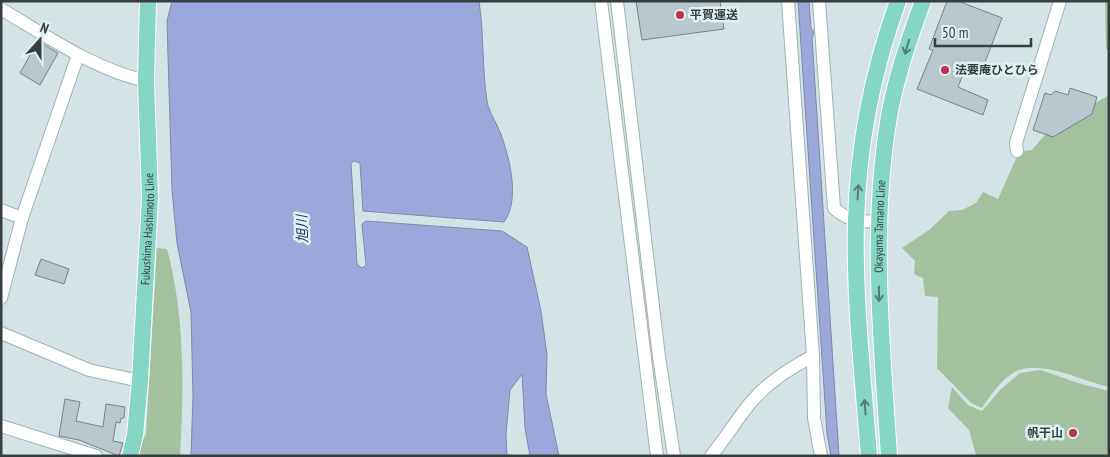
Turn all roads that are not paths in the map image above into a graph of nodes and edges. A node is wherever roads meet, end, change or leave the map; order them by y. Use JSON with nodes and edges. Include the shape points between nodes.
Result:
{"nodes":[{"id":1,"x":148,"y":1,"type":"edge"},
{"id":2,"x":601,"y":1,"type":"edge"},
{"id":3,"x":617,"y":1,"type":"edge"},
{"id":4,"x":788,"y":1,"type":"edge"},
{"id":5,"x":819,"y":1,"type":"edge"},
{"id":6,"x":898,"y":1,"type":"edge"},
{"id":7,"x":923,"y":1,"type":"edge"},
{"id":8,"x":1060,"y":1,"type":"edge"},
{"id":9,"x":1,"y":9,"type":"edge"},
{"id":10,"x":78,"y":55,"type":"junction"},
{"id":11,"x":146,"y":81,"type":"junction"},
{"id":12,"x":1017,"y":151,"type":"dead end"},
{"id":13,"x":1,"y":210,"type":"edge"},
{"id":14,"x":22,"y":218,"type":"junction"},
{"id":15,"x":856,"y":221,"type":"junction"},
{"id":16,"x":878,"y":222,"type":"junction"},
{"id":17,"x":1,"y":298,"type":"edge"},
{"id":18,"x":1,"y":334,"type":"edge"},
{"id":19,"x":813,"y":356,"type":"junction"},
{"id":20,"x":140,"y":381,"type":"junction"},
{"id":21,"x":1,"y":426,"type":"edge"},
{"id":22,"x":96,"y":456,"type":"edge"},
{"id":23,"x":130,"y":456,"type":"edge"},
{"id":24,"x":657,"y":456,"type":"edge"},
{"id":25,"x":674,"y":456,"type":"edge"},
{"id":26,"x":711,"y":456,"type":"edge"},
{"id":27,"x":821,"y":456,"type":"edge"},
{"id":28,"x":869,"y":456,"type":"edge"},
{"id":29,"x":889,"y":456,"type":"edge"}],
"edges":[{"from":1,"to":11,"type":"main road","name":"Fukushima Hashimoto Line"},
{"from":2,"to":24,"type":"street"},
{"from":3,"to":25,"type":"street","via":[[659,358]]},
{"from":4,"to":19,"type":"street"},
{"from":5,"to":15,"type":"street","via":[[834,208],[842,216]]},
{"from":15,"to":6,"type":"main road","name":"Okayama Tamano Line","one_way":true,"via":[[866,123]]},
{"from":7,"to":16,"type":"main road","name":"Okayama Tamano Line","one_way":true,"via":[[899,75],[887,128]]},
{"from":8,"to":12,"type":"street","via":[[1016,144]]},
{"from":9,"to":10,"type":"street"},
{"from":10,"to":11,"type":"street"},
{"from":10,"to":14,"type":"street"},
{"from":11,"to":20,"type":"main road","name":"Fukushima Hashimoto Line","via":[[150,198]]},
{"from":13,"to":14,"type":"street"},
{"from":14,"to":17,"type":"street"},
{"from":15,"to":16,"type":"street"},
{"from":28,"to":15,"type":"main road","name":"Okayama Tamano Line","one_way":true,"via":[[857,286]]},
{"from":16,"to":29,"type":"main road","name":"Okayama Tamano Line","one_way":true,"via":[[879,309]]},
{"from":18,"to":20,"type":"street","via":[[89,370]]},
{"from":19,"to":26,"type":"street","via":[[766,387],[750,403]]},
{"from":19,"to":27,"type":"street","via":[[814,418]]},
{"from":20,"to":23,"type":"main road","name":"Fukushima Hashimoto Line"},
{"from":21,"to":22,"type":"street"}]}
